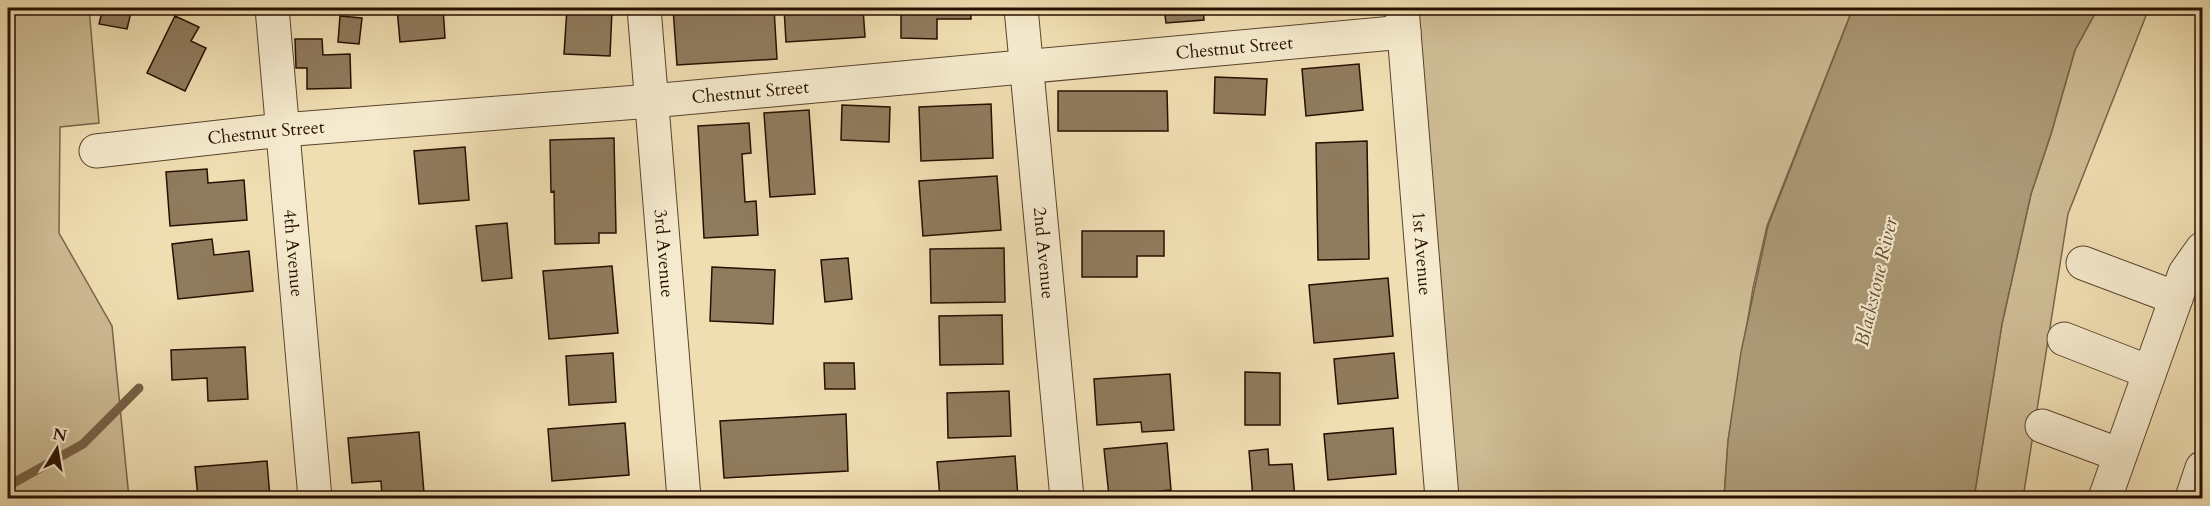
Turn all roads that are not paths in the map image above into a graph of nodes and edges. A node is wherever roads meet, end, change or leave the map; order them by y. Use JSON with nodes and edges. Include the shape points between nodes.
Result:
{"nodes":[{"id":1,"x":272,"y":8,"type":"edge"},
{"id":2,"x":644,"y":8,"type":"edge"},
{"id":3,"x":1021,"y":8,"type":"edge"},
{"id":4,"x":1403,"y":20,"type":"edge"},
{"id":5,"x":1026,"y":68,"type":"junction"},
{"id":6,"x":651,"y":101,"type":"junction"},
{"id":7,"x":282,"y":130,"type":"junction"},
{"id":8,"x":96,"y":151,"type":"dead end"},
{"id":9,"x":2202,"y":249,"type":"edge"},
{"id":10,"x":2083,"y":263,"type":"dead end"},
{"id":11,"x":2176,"y":298,"type":"junction"},
{"id":12,"x":2064,"y":339,"type":"dead end"},
{"id":13,"x":2149,"y":372,"type":"junction"},
{"id":14,"x":2042,"y":426,"type":"dead end"},
{"id":15,"x":2120,"y":455,"type":"junction"},
{"id":16,"x":315,"y":498,"type":"edge"},
{"id":17,"x":684,"y":498,"type":"edge"},
{"id":18,"x":1067,"y":498,"type":"edge"},
{"id":19,"x":1442,"y":498,"type":"edge"},
{"id":20,"x":2105,"y":498,"type":"edge"}],
"edges":[{"from":1,"to":7,"type":"street","name":"4th Avenue"},
{"from":2,"to":6,"type":"street","name":"3rd Avenue"},
{"from":3,"to":5,"type":"street","name":"2nd Avenue"},
{"from":4,"to":5,"type":"street","name":"Chestnut Street"},
{"from":4,"to":19,"type":"street","name":"1st Avenue"},
{"from":5,"to":6,"type":"street","name":"Chestnut Street"},
{"from":5,"to":18,"type":"street","name":"2nd Avenue"},
{"from":6,"to":7,"type":"street","name":"Chestnut Street"},
{"from":6,"to":17,"type":"street","name":"3rd Avenue"},
{"from":7,"to":8,"type":"street","name":"Chestnut Street"},
{"from":7,"to":16,"type":"street","name":"4th Avenue"},
{"from":9,"to":11,"type":"street","via":[[2184,273]]},
{"from":10,"to":11,"type":"street"},
{"from":11,"to":13,"type":"street"},
{"from":12,"to":13,"type":"street"},
{"from":13,"to":15,"type":"street"},
{"from":14,"to":15,"type":"street"},
{"from":15,"to":20,"type":"street"}]}
